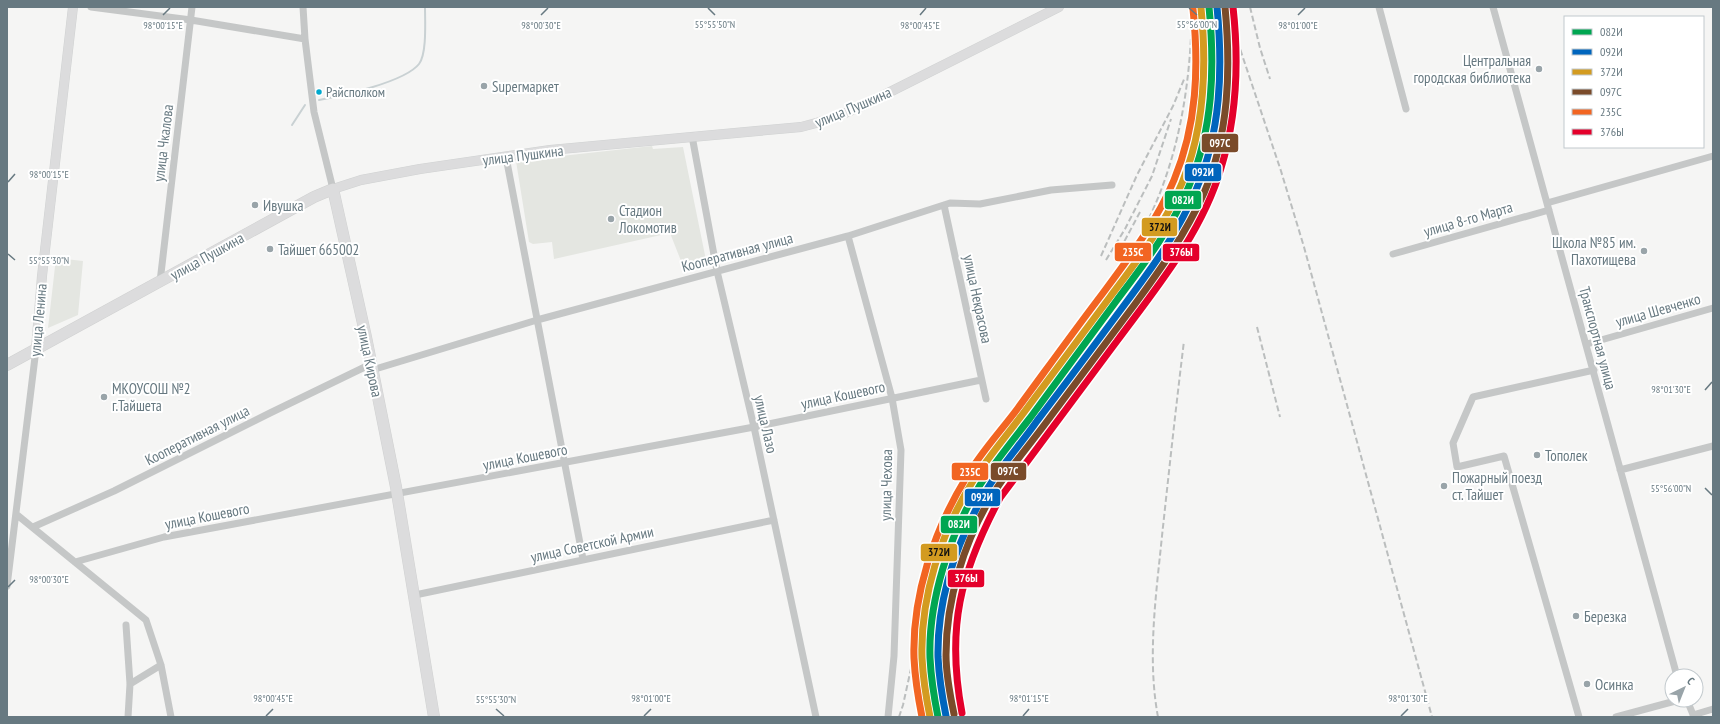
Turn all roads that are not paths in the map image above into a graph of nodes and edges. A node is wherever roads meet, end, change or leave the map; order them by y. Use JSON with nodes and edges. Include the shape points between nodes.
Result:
{"nodes":[{"id":1,"x":73,"y":7,"type":"edge"},
{"id":2,"x":91,"y":7,"type":"edge"},
{"id":3,"x":192,"y":7,"type":"edge"},
{"id":4,"x":303,"y":7,"type":"edge"},
{"id":5,"x":1059,"y":7,"type":"edge"},
{"id":6,"x":1379,"y":7,"type":"edge"},
{"id":7,"x":1493,"y":7,"type":"edge"},
{"id":8,"x":191,"y":20,"type":"junction"},
{"id":9,"x":305,"y":39,"type":"junction"},
{"id":10,"x":1406,"y":109,"type":"dead end"},
{"id":11,"x":692,"y":136,"type":"junction"},
{"id":12,"x":1713,"y":156,"type":"edge"},
{"id":13,"x":506,"y":157,"type":"junction"},
{"id":14,"x":1112,"y":185,"type":"dead end"},
{"id":15,"x":333,"y":189,"type":"junction"},
{"id":16,"x":944,"y":205,"type":"junction"},
{"id":17,"x":1548,"y":206,"type":"junction"},
{"id":18,"x":848,"y":236,"type":"junction"},
{"id":19,"x":1393,"y":254,"type":"dead end"},
{"id":20,"x":717,"y":271,"type":"junction"},
{"id":21,"x":160,"y":282,"type":"junction"},
{"id":22,"x":1713,"y":308,"type":"edge"},
{"id":23,"x":537,"y":320,"type":"junction"},
{"id":24,"x":1586,"y":344,"type":"junction"},
{"id":25,"x":36,"y":349,"type":"junction"},
{"id":26,"x":7,"y":365,"type":"edge"},
{"id":27,"x":372,"y":367,"type":"junction"},
{"id":28,"x":1594,"y":370,"type":"junction"},
{"id":29,"x":982,"y":380,"type":"junction"},
{"id":30,"x":892,"y":398,"type":"junction"},
{"id":31,"x":986,"y":399,"type":"dead end"},
{"id":32,"x":754,"y":427,"type":"junction"},
{"id":33,"x":1713,"y":446,"type":"edge"},
{"id":34,"x":565,"y":463,"type":"junction"},
{"id":35,"x":1620,"y":470,"type":"junction"},
{"id":36,"x":397,"y":495,"type":"junction"},
{"id":37,"x":16,"y":514,"type":"junction"},
{"id":38,"x":774,"y":520,"type":"junction"},
{"id":39,"x":33,"y":527,"type":"junction"},
{"id":40,"x":583,"y":560,"type":"junction"},
{"id":41,"x":75,"y":562,"type":"junction"},
{"id":42,"x":7,"y":586,"type":"edge"},
{"id":43,"x":415,"y":595,"type":"junction"},
{"id":44,"x":126,"y":625,"type":"dead end"},
{"id":45,"x":161,"y":665,"type":"junction"},
{"id":46,"x":1675,"y":668,"type":"edge"},
{"id":47,"x":130,"y":684,"type":"junction"},
{"id":48,"x":1664,"y":704,"type":"edge"},
{"id":49,"x":1713,"y":709,"type":"edge"},
{"id":50,"x":1694,"y":716,"type":"edge"},
{"id":51,"x":128,"y":717,"type":"edge"},
{"id":52,"x":171,"y":717,"type":"edge"},
{"id":53,"x":434,"y":717,"type":"edge"},
{"id":54,"x":816,"y":717,"type":"edge"},
{"id":55,"x":888,"y":717,"type":"edge"},
{"id":56,"x":1579,"y":717,"type":"edge"},
{"id":57,"x":1616,"y":717,"type":"edge"}],
"edges":[{"from":1,"to":25,"type":"main road","name":"улица Ленина"},
{"from":2,"to":8,"type":"street"},
{"from":3,"to":8,"type":"street","name":"улица Чкалова"},
{"from":4,"to":9,"type":"street","name":"улица Кирова"},
{"from":5,"to":11,"type":"main road","name":"улица Пушкина","via":[[831,119],[801,127]]},
{"from":6,"to":10,"type":"street"},
{"from":7,"to":17,"type":"street","name":"Транспортная улица"},
{"from":8,"to":9,"type":"street"},
{"from":8,"to":21,"type":"street","name":"улица Чкалова"},
{"from":9,"to":15,"type":"street","name":"улица Кирова","via":[[314,112]]},
{"from":11,"to":13,"type":"main road","name":"улица Пушкина","via":[[550,150]]},
{"from":11,"to":20,"type":"street","name":"улица Лазо"},
{"from":12,"to":17,"type":"street","name":"улица 8-го Марта"},
{"from":13,"to":15,"type":"main road","name":"улица Пушкина","via":[[412,170],[361,180]]},
{"from":13,"to":23,"type":"street"},
{"from":14,"to":16,"type":"street","name":"Кооперативная улица","via":[[1051,190],[980,204]]},
{"from":15,"to":21,"type":"main road","name":"улица Пушкина"},
{"from":15,"to":27,"type":"main road","name":"улица Кирова"},
{"from":16,"to":18,"type":"street","name":"Кооперативная улица"},
{"from":16,"to":29,"type":"street","name":"улица Некрасова"},
{"from":17,"to":19,"type":"street","name":"улица 8-го Марта"},
{"from":17,"to":24,"type":"street","name":"Транспортная улица"},
{"from":18,"to":20,"type":"street","name":"Кооперативная улица"},
{"from":18,"to":30,"type":"street","name":"улица Чехова"},
{"from":20,"to":23,"type":"street","name":"Кооперативная улица"},
{"from":20,"to":32,"type":"street","name":"улица Лазо"},
{"from":21,"to":25,"type":"main road","name":"улица Пушкина"},
{"from":22,"to":24,"type":"street","name":"улица Шевченко"},
{"from":23,"to":27,"type":"street","name":"Кооперативная улица"},
{"from":23,"to":34,"type":"street"},
{"from":24,"to":28,"type":"street","name":"Транспортная улица"},
{"from":25,"to":26,"type":"main road","name":"улица Пушкина"},
{"from":25,"to":37,"type":"street","name":"улица Ленина"},
{"from":27,"to":36,"type":"main road","name":"улица Кирова"},
{"from":27,"to":39,"type":"street","name":"Кооперативная улица","via":[[270,413],[114,492]]},
{"from":28,"to":35,"type":"street","name":"Транспортная улица"},
{"from":28,"to":56,"type":"street","via":[[1473,396],[1453,443],[1457,467],[1504,456]]},
{"from":29,"to":30,"type":"street","name":"улица Кошевого"},
{"from":29,"to":31,"type":"street","name":"улица Некрасова"},
{"from":30,"to":32,"type":"street","name":"улица Кошевого"},
{"from":30,"to":55,"type":"street","name":"улица Чехова","via":[[901,450],[894,656]]},
{"from":32,"to":34,"type":"street","name":"улица Кошевого"},
{"from":32,"to":38,"type":"street","name":"улица Лазо"},
{"from":33,"to":35,"type":"street"},
{"from":34,"to":36,"type":"street","name":"улица Кошевого"},
{"from":34,"to":40,"type":"street"},
{"from":35,"to":46,"type":"street","name":"Транспортная улица"},
{"from":36,"to":41,"type":"street","name":"улица Кошевого","via":[[164,537]]},
{"from":36,"to":43,"type":"main road","name":"улица Кирова"},
{"from":37,"to":39,"type":"street"},
{"from":37,"to":42,"type":"street","name":"улица Ленина"},
{"from":38,"to":40,"type":"street","name":"улица Советской Армии"},
{"from":38,"to":54,"type":"street","name":"улица Лазо"},
{"from":39,"to":41,"type":"street"},
{"from":40,"to":43,"type":"street","name":"улица Советской Армии"},
{"from":41,"to":45,"type":"street","via":[[146,620]]},
{"from":43,"to":53,"type":"main road","name":"улица Кирова"},
{"from":44,"to":47,"type":"street"},
{"from":45,"to":47,"type":"street"},
{"from":45,"to":52,"type":"street"},
{"from":47,"to":51,"type":"street"},
{"from":48,"to":57,"type":"street"},
{"from":49,"to":50,"type":"street"}]}
